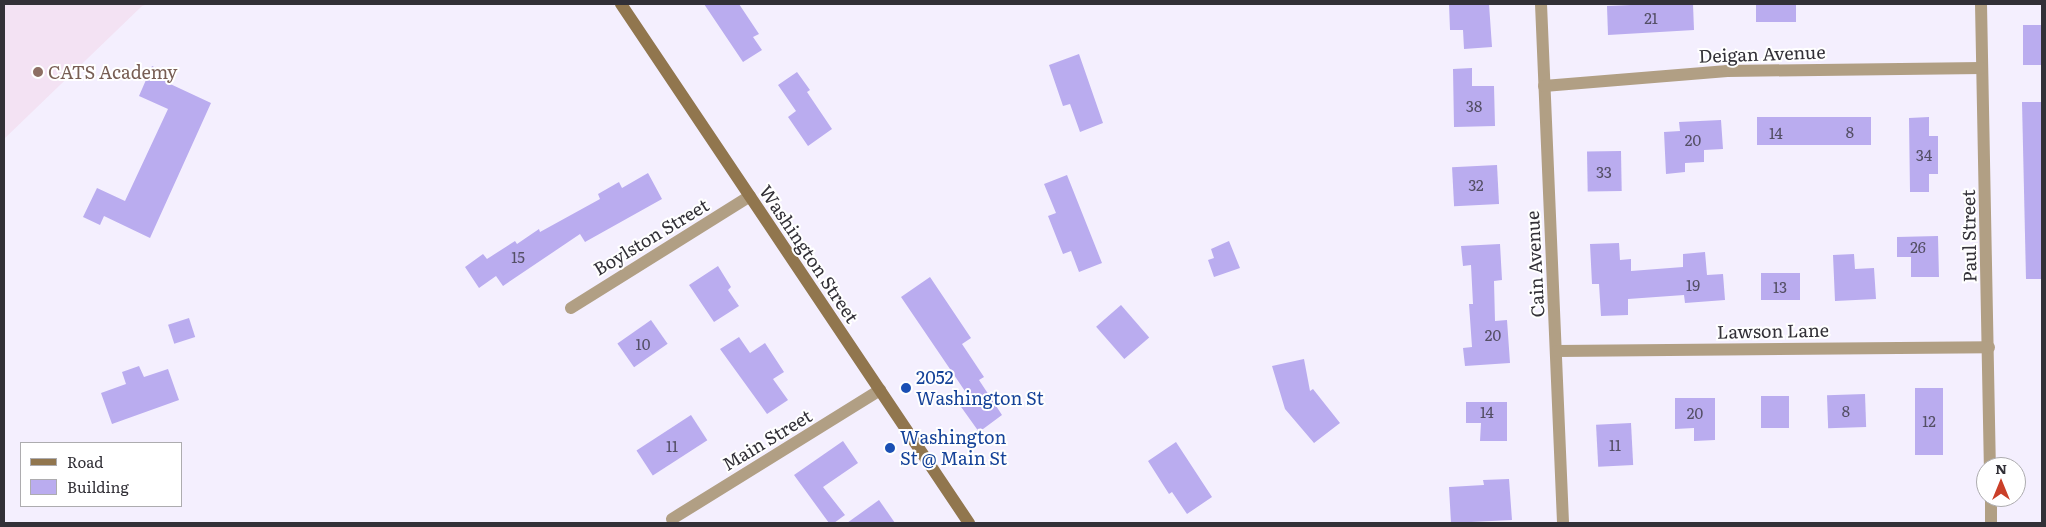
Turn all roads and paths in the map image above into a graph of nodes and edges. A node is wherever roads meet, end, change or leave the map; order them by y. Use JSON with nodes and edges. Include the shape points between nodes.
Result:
{"nodes":[{"id":1,"x":621,"y":4,"type":"edge"},
{"id":2,"x":1540,"y":4,"type":"edge"},
{"id":3,"x":1982,"y":4,"type":"edge"},
{"id":4,"x":1982,"y":68,"type":"junction"},
{"id":5,"x":1544,"y":86,"type":"junction"},
{"id":6,"x":750,"y":196,"type":"junction"},
{"id":7,"x":571,"y":308,"type":"dead end"},
{"id":8,"x":1989,"y":347,"type":"junction"},
{"id":9,"x":1557,"y":351,"type":"junction"},
{"id":10,"x":880,"y":390,"type":"junction"},
{"id":11,"x":1990,"y":457,"type":"edge"},
{"id":12,"x":1991,"y":507,"type":"edge"},
{"id":13,"x":672,"y":519,"type":"dead end"},
{"id":14,"x":969,"y":523,"type":"edge"},
{"id":15,"x":1563,"y":523,"type":"edge"},
{"id":16,"x":1991,"y":523,"type":"edge"}],
"edges":[{"from":1,"to":6,"type":"main road","name":"Washington Street"},
{"from":2,"to":5,"type":"street","name":"Cain Avenue"},
{"from":3,"to":4,"type":"street","name":"Paul Street"},
{"from":4,"to":5,"type":"street","name":"Deigan Avenue","via":[[1727,71]]},
{"from":4,"to":8,"type":"street","name":"Paul Street"},
{"from":5,"to":9,"type":"street","name":"Cain Avenue"},
{"from":6,"to":7,"type":"street","name":"Boylston Street"},
{"from":6,"to":10,"type":"main road","name":"Washington Street"},
{"from":8,"to":9,"type":"street","name":"Lawson Lane"},
{"from":8,"to":11,"type":"street","name":"Paul Street"},
{"from":9,"to":15,"type":"street","name":"Cain Avenue"},
{"from":10,"to":13,"type":"street","name":"Main Street"},
{"from":10,"to":14,"type":"main road","name":"Washington Street"},
{"from":12,"to":16,"type":"street"}]}
